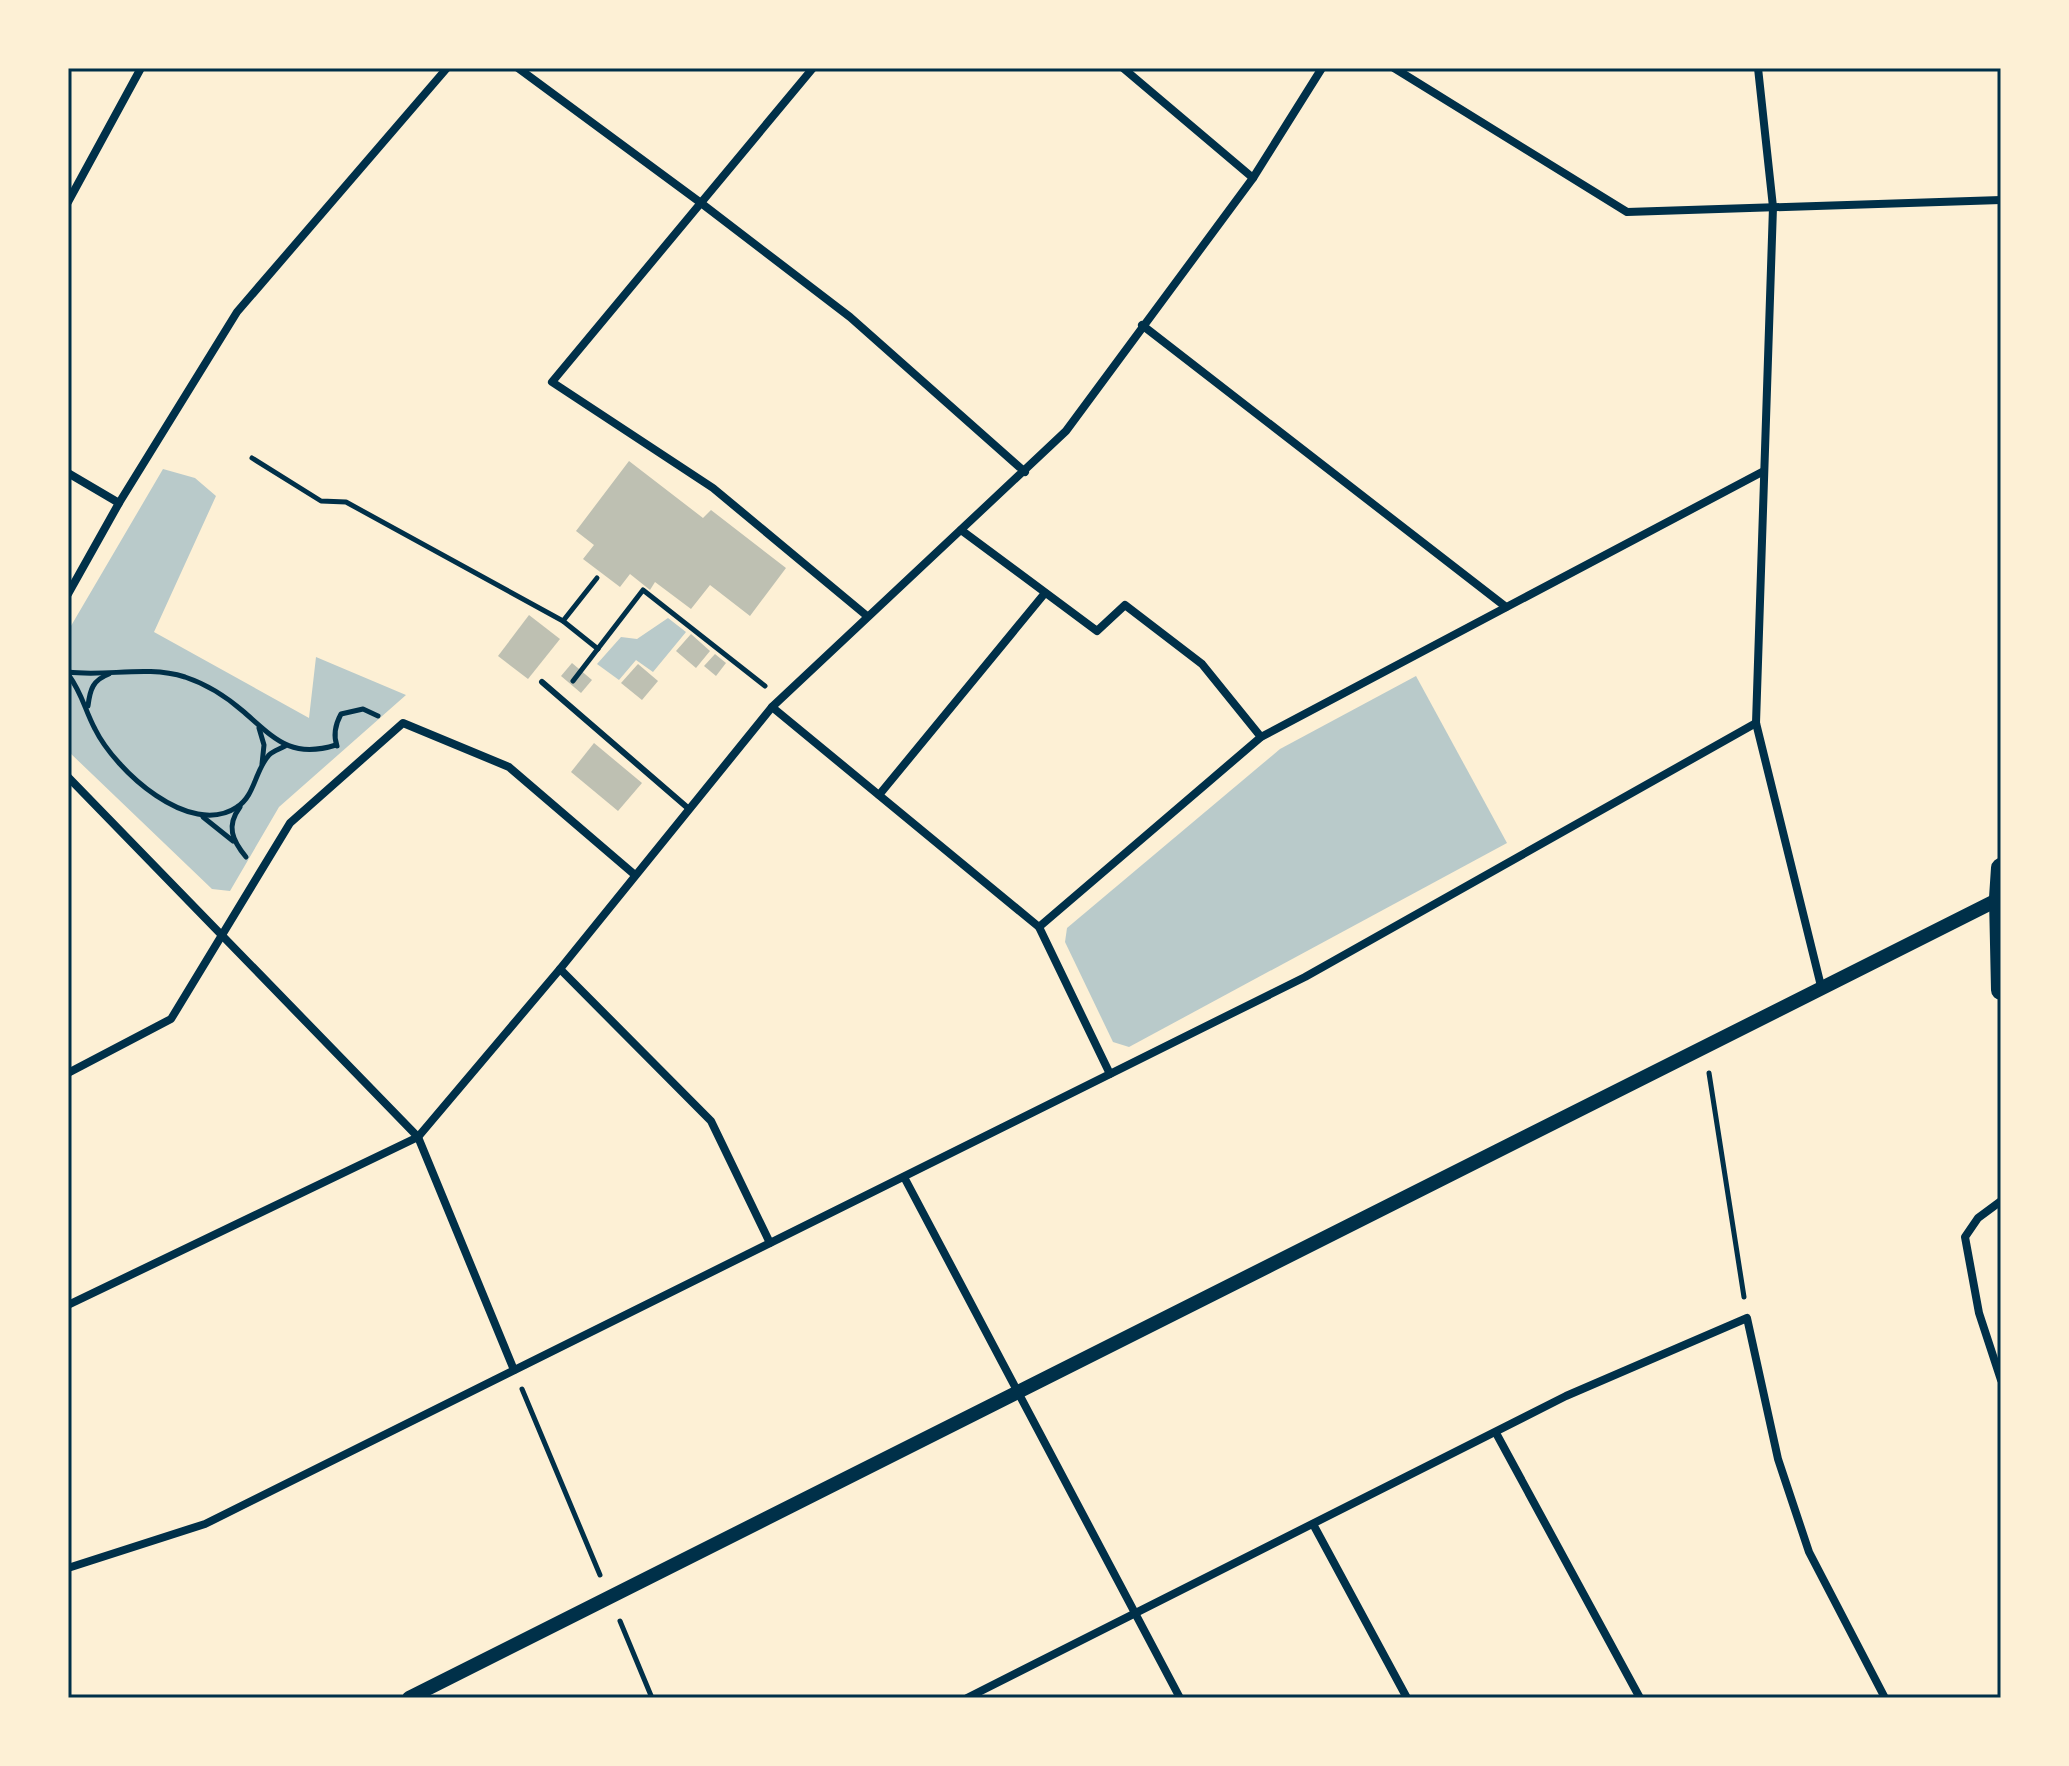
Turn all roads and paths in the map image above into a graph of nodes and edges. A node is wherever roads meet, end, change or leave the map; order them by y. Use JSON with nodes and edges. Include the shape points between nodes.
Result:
{"nodes":[{"id":1,"x":141,"y":68,"type":"edge"},
{"id":2,"x":447,"y":68,"type":"edge"},
{"id":3,"x":518,"y":68,"type":"edge"},
{"id":4,"x":813,"y":68,"type":"edge"},
{"id":5,"x":1123,"y":68,"type":"edge"},
{"id":6,"x":1394,"y":68,"type":"edge"},
{"id":7,"x":1758,"y":68,"type":"edge"},
{"id":8,"x":1318,"y":70,"type":"edge"},
{"id":9,"x":1253,"y":178,"type":"junction"},
{"id":10,"x":2001,"y":200,"type":"edge"},
{"id":11,"x":68,"y":202,"type":"edge"},
{"id":12,"x":701,"y":203,"type":"junction"},
{"id":13,"x":1773,"y":207,"type":"junction"},
{"id":14,"x":1142,"y":325,"type":"junction"},
{"id":15,"x":252,"y":458,"type":"dead end"},
{"id":16,"x":1025,"y":472,"type":"junction"},
{"id":17,"x":1762,"y":472,"type":"junction"},
{"id":18,"x":68,"y":473,"type":"edge"},
{"id":19,"x":119,"y":503,"type":"junction"},
{"id":20,"x":961,"y":530,"type":"junction"},
{"id":21,"x":597,"y":578,"type":"dead end"},
{"id":22,"x":1045,"y":593,"type":"junction"},
{"id":23,"x":68,"y":594,"type":"edge"},
{"id":24,"x":1506,"y":607,"type":"junction"},
{"id":25,"x":867,"y":616,"type":"junction"},
{"id":26,"x":563,"y":621,"type":"junction"},
{"id":27,"x":598,"y":649,"type":"junction"},
{"id":28,"x":114,"y":672,"type":"junction"},
{"id":29,"x":68,"y":673,"type":"edge"},
{"id":30,"x":542,"y":682,"type":"dead end"},
{"id":31,"x":560,"y":698,"type":"junction"},
{"id":32,"x":781,"y":698,"type":"junction"},
{"id":33,"x":772,"y":707,"type":"junction"},
{"id":34,"x":87,"y":708,"type":"junction"},
{"id":35,"x":1756,"y":723,"type":"junction"},
{"id":36,"x":258,"y":726,"type":"junction"},
{"id":37,"x":392,"y":733,"type":"junction"},
{"id":38,"x":1261,"y":737,"type":"junction"},
{"id":39,"x":336,"y":745,"type":"junction"},
{"id":40,"x":285,"y":746,"type":"junction"},
{"id":41,"x":262,"y":765,"type":"junction"},
{"id":42,"x":354,"y":767,"type":"junction"},
{"id":43,"x":68,"y":777,"type":"edge"},
{"id":44,"x":879,"y":795,"type":"junction"},
{"id":45,"x":246,"y":799,"type":"junction"},
{"id":46,"x":689,"y":809,"type":"junction"},
{"id":47,"x":203,"y":817,"type":"junction"},
{"id":48,"x":233,"y":842,"type":"junction"},
{"id":49,"x":2001,"y":868,"type":"edge"},
{"id":50,"x":259,"y":874,"type":"junction"},
{"id":51,"x":635,"y":875,"type":"junction"},
{"id":52,"x":2000,"y":898,"type":"edge"},
{"id":53,"x":1039,"y":927,"type":"junction"},
{"id":54,"x":222,"y":935,"type":"junction"},
{"id":55,"x":560,"y":969,"type":"junction"},
{"id":56,"x":1821,"y":986,"type":"junction"},
{"id":57,"x":2001,"y":990,"type":"edge"},
{"id":58,"x":1705,"y":1045,"type":"junction"},
{"id":59,"x":68,"y":1073,"type":"edge"},
{"id":60,"x":1110,"y":1074,"type":"junction"},
{"id":61,"x":418,"y":1137,"type":"junction"},
{"id":62,"x":904,"y":1177,"type":"junction"},
{"id":63,"x":2001,"y":1201,"type":"edge"},
{"id":64,"x":770,"y":1243,"type":"junction"},
{"id":65,"x":68,"y":1305,"type":"edge"},
{"id":66,"x":1747,"y":1318,"type":"junction"},
{"id":67,"x":514,"y":1370,"type":"junction"},
{"id":68,"x":2001,"y":1380,"type":"edge"},
{"id":69,"x":1018,"y":1391,"type":"junction"},
{"id":70,"x":1496,"y":1433,"type":"junction"},
{"id":71,"x":1313,"y":1524,"type":"junction"},
{"id":72,"x":68,"y":1568,"type":"edge"},
{"id":73,"x":610,"y":1597,"type":"junction"},
{"id":74,"x":1134,"y":1614,"type":"junction"},
{"id":75,"x":409,"y":1698,"type":"edge"},
{"id":76,"x":652,"y":1698,"type":"edge"},
{"id":77,"x":967,"y":1698,"type":"edge"},
{"id":78,"x":1180,"y":1698,"type":"edge"},
{"id":79,"x":1407,"y":1698,"type":"edge"},
{"id":80,"x":1640,"y":1698,"type":"edge"},
{"id":81,"x":1885,"y":1698,"type":"edge"}],
"edges":[{"from":1,"to":11,"type":"street"},
{"from":2,"to":19,"type":"street","via":[[237,312]]},
{"from":3,"to":12,"type":"street"},
{"from":4,"to":12,"type":"street"},
{"from":5,"to":9,"type":"street"},
{"from":6,"to":13,"type":"street","via":[[1627,212]]},
{"from":7,"to":13,"type":"street"},
{"from":8,"to":9,"type":"street"},
{"from":9,"to":14,"type":"street"},
{"from":10,"to":13,"type":"street"},
{"from":12,"to":16,"type":"street","via":[[850,317]]},
{"from":12,"to":25,"type":"street","via":[[552,382],[713,488]]},
{"from":13,"to":17,"type":"street"},
{"from":14,"to":16,"type":"street","via":[[1066,431]]},
{"from":14,"to":24,"type":"street"},
{"from":15,"to":26,"type":"path","via":[[321,501],[346,502]]},
{"from":16,"to":20,"type":"street"},
{"from":17,"to":24,"type":"street"},
{"from":17,"to":35,"type":"street"},
{"from":18,"to":19,"type":"street"},
{"from":19,"to":23,"type":"street"},
{"from":20,"to":22,"type":"street"},
{"from":20,"to":25,"type":"street"},
{"from":21,"to":26,"type":"path"},
{"from":22,"to":38,"type":"street","via":[[1097,631],[1125,605],[1202,664]]},
{"from":22,"to":44,"type":"street"},
{"from":24,"to":38,"type":"street"},
{"from":25,"to":32,"type":"street"},
{"from":26,"to":27,"type":"path"},
{"from":27,"to":31,"type":"path"},
{"from":27,"to":32,"type":"path","via":[[643,590]]},
{"from":28,"to":29,"type":"path"},
{"from":28,"to":34,"type":"path","via":[[97,679]]},
{"from":28,"to":36,"type":"path","via":[[147,670],[185,677],[218,693]]},
{"from":29,"to":34,"type":"path"},
{"from":30,"to":31,"type":"lane"},
{"from":31,"to":46,"type":"lane"},
{"from":32,"to":33,"type":"street"},
{"from":33,"to":44,"type":"street"},
{"from":33,"to":46,"type":"street"},
{"from":34,"to":47,"type":"path","via":[[95,730],[149,792]]},
{"from":35,"to":56,"type":"street"},
{"from":35,"to":60,"type":"street","via":[[1305,977]]},
{"from":36,"to":40,"type":"path"},
{"from":36,"to":41,"type":"path","via":[[264,745]]},
{"from":37,"to":39,"type":"path","via":[[377,715],[353,709],[336,723]]},
{"from":37,"to":42,"type":"street"},
{"from":37,"to":51,"type":"street","via":[[403,723],[509,767]]},
{"from":38,"to":53,"type":"street"},
{"from":39,"to":40,"type":"path","via":[[322,750]]},
{"from":39,"to":42,"type":"path"},
{"from":40,"to":41,"type":"path"},
{"from":41,"to":45,"type":"path"},
{"from":42,"to":50,"type":"street","via":[[290,823]]},
{"from":43,"to":54,"type":"street"},
{"from":44,"to":53,"type":"street"},
{"from":45,"to":47,"type":"path","via":[[237,808]]},
{"from":45,"to":48,"type":"path","via":[[233,816]]},
{"from":46,"to":51,"type":"street"},
{"from":47,"to":48,"type":"path"},
{"from":48,"to":50,"type":"path"},
{"from":49,"to":52,"type":"main road"},
{"from":50,"to":54,"type":"street"},
{"from":51,"to":55,"type":"street"},
{"from":52,"to":56,"type":"street"},
{"from":52,"to":57,"type":"main road"},
{"from":53,"to":60,"type":"street"},
{"from":54,"to":59,"type":"street","via":[[171,1019]]},
{"from":54,"to":61,"type":"street"},
{"from":55,"to":61,"type":"street"},
{"from":55,"to":64,"type":"street","via":[[711,1121]]},
{"from":56,"to":58,"type":"street"},
{"from":58,"to":66,"type":"path"},
{"from":58,"to":69,"type":"street"},
{"from":60,"to":62,"type":"street"},
{"from":61,"to":65,"type":"street"},
{"from":61,"to":67,"type":"street"},
{"from":62,"to":64,"type":"street"},
{"from":62,"to":69,"type":"street"},
{"from":63,"to":68,"type":"street","via":[[1978,1218],[1965,1237],[1979,1313]]},
{"from":64,"to":67,"type":"street"},
{"from":66,"to":70,"type":"street","via":[[1566,1396]]},
{"from":66,"to":81,"type":"street","via":[[1778,1459],[1809,1552]]},
{"from":67,"to":72,"type":"street","via":[[205,1524]]},
{"from":67,"to":73,"type":"path"},
{"from":69,"to":73,"type":"street"},
{"from":69,"to":74,"type":"street"},
{"from":70,"to":71,"type":"street"},
{"from":70,"to":80,"type":"street"},
{"from":71,"to":74,"type":"street"},
{"from":71,"to":79,"type":"street"},
{"from":73,"to":75,"type":"street"},
{"from":73,"to":76,"type":"path"},
{"from":74,"to":77,"type":"street"},
{"from":74,"to":78,"type":"street"}]}
